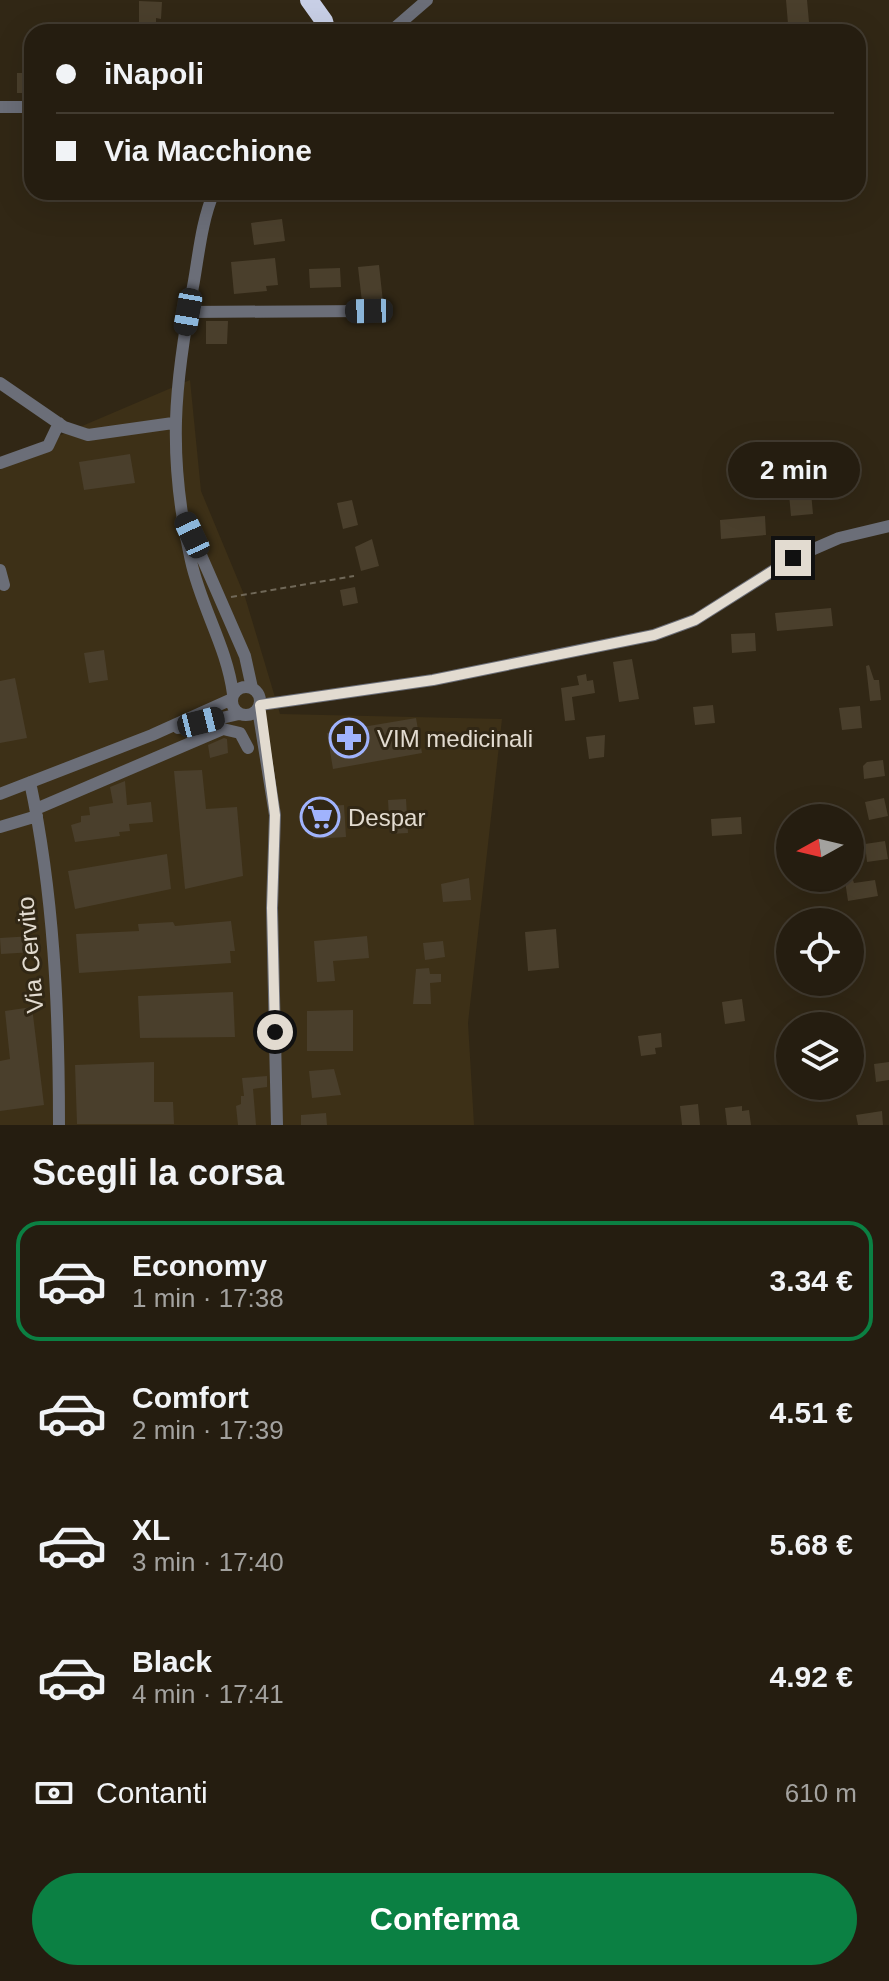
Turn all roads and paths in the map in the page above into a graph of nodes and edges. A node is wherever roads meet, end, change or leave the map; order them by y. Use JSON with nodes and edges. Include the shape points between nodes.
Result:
{"nodes":[{"id":1,"x":309,"y":0,"type":"edge"},
{"id":2,"x":427,"y":0,"type":"edge"},
{"id":3,"x":324,"y":24,"type":"edge"},
{"id":4,"x":399,"y":24,"type":"edge"},
{"id":5,"x":0,"y":107,"type":"edge"},
{"id":6,"x":24,"y":107,"type":"edge"},
{"id":7,"x":212,"y":200,"type":"edge"},
{"id":8,"x":369,"y":311,"type":"dead end"},
{"id":9,"x":188,"y":312,"type":"junction"},
{"id":10,"x":0,"y":383,"type":"edge"},
{"id":11,"x":59,"y":423,"type":"junction"},
{"id":12,"x":173,"y":423,"type":"junction"},
{"id":13,"x":0,"y":463,"type":"edge"},
{"id":14,"x":182,"y":512,"type":"junction"},
{"id":15,"x":889,"y":526,"type":"edge"},
{"id":16,"x":0,"y":570,"type":"edge"},
{"id":17,"x":354,"y":576,"type":"dead end"},
{"id":18,"x":4,"y":585,"type":"dead end"},
{"id":19,"x":222,"y":600,"type":"junction"},
{"id":20,"x":254,"y":690,"type":"junction"},
{"id":21,"x":232,"y":697,"type":"junction"},
{"id":22,"x":286,"y":699,"type":"junction"},
{"id":23,"x":259,"y":707,"type":"junction"},
{"id":24,"x":242,"y":715,"type":"junction"},
{"id":25,"x":152,"y":735,"type":"junction"},
{"id":26,"x":248,"y":748,"type":"dead end"},
{"id":27,"x":268,"y":757,"type":"junction"},
{"id":28,"x":30,"y":782,"type":"junction"},
{"id":29,"x":0,"y":794,"type":"edge"},
{"id":30,"x":36,"y":812,"type":"junction"},
{"id":31,"x":0,"y":827,"type":"edge"},
{"id":32,"x":59,"y":1125,"type":"edge"},
{"id":33,"x":277,"y":1125,"type":"edge"}],
"edges":[{"from":1,"to":3,"type":"highway"},
{"from":2,"to":4,"type":"street"},
{"from":5,"to":6,"type":"street"},
{"from":7,"to":9,"type":"street"},
{"from":8,"to":9,"type":"street"},
{"from":9,"to":12,"type":"street"},
{"from":10,"to":11,"type":"street"},
{"from":11,"to":12,"type":"street","via":[[88,435]]},
{"from":11,"to":13,"type":"street","via":[[48,446]]},
{"from":12,"to":14,"type":"street"},
{"from":14,"to":19,"type":"street"},
{"from":14,"to":21,"type":"street","via":[[191,563],[228,660]]},
{"from":15,"to":22,"type":"street","via":[[839,538],[793,558],[695,620],[654,635],[433,680]]},
{"from":16,"to":18,"type":"street"},
{"from":17,"to":19,"type":"path"},
{"from":19,"to":20,"type":"street"},
{"from":20,"to":21,"type":"street","via":[[239,688]]},
{"from":20,"to":22,"type":"street"},
{"from":20,"to":23,"type":"street"},
{"from":21,"to":24,"type":"street","via":[[233,708]]},
{"from":21,"to":25,"type":"street"},
{"from":22,"to":23,"type":"street"},
{"from":23,"to":24,"type":"street"},
{"from":23,"to":27,"type":"street"},
{"from":24,"to":25,"type":"street"},
{"from":24,"to":27,"type":"street"},
{"from":25,"to":28,"type":"street"},
{"from":26,"to":30,"type":"street","via":[[240,733],[223,729]]},
{"from":27,"to":33,"type":"street","via":[[275,815]]},
{"from":28,"to":29,"type":"street"},
{"from":28,"to":30,"type":"street","name":"Via Cervito"},
{"from":30,"to":31,"type":"street"},
{"from":30,"to":32,"type":"street","name":"Via Cervito","via":[[59,1039]]}]}
